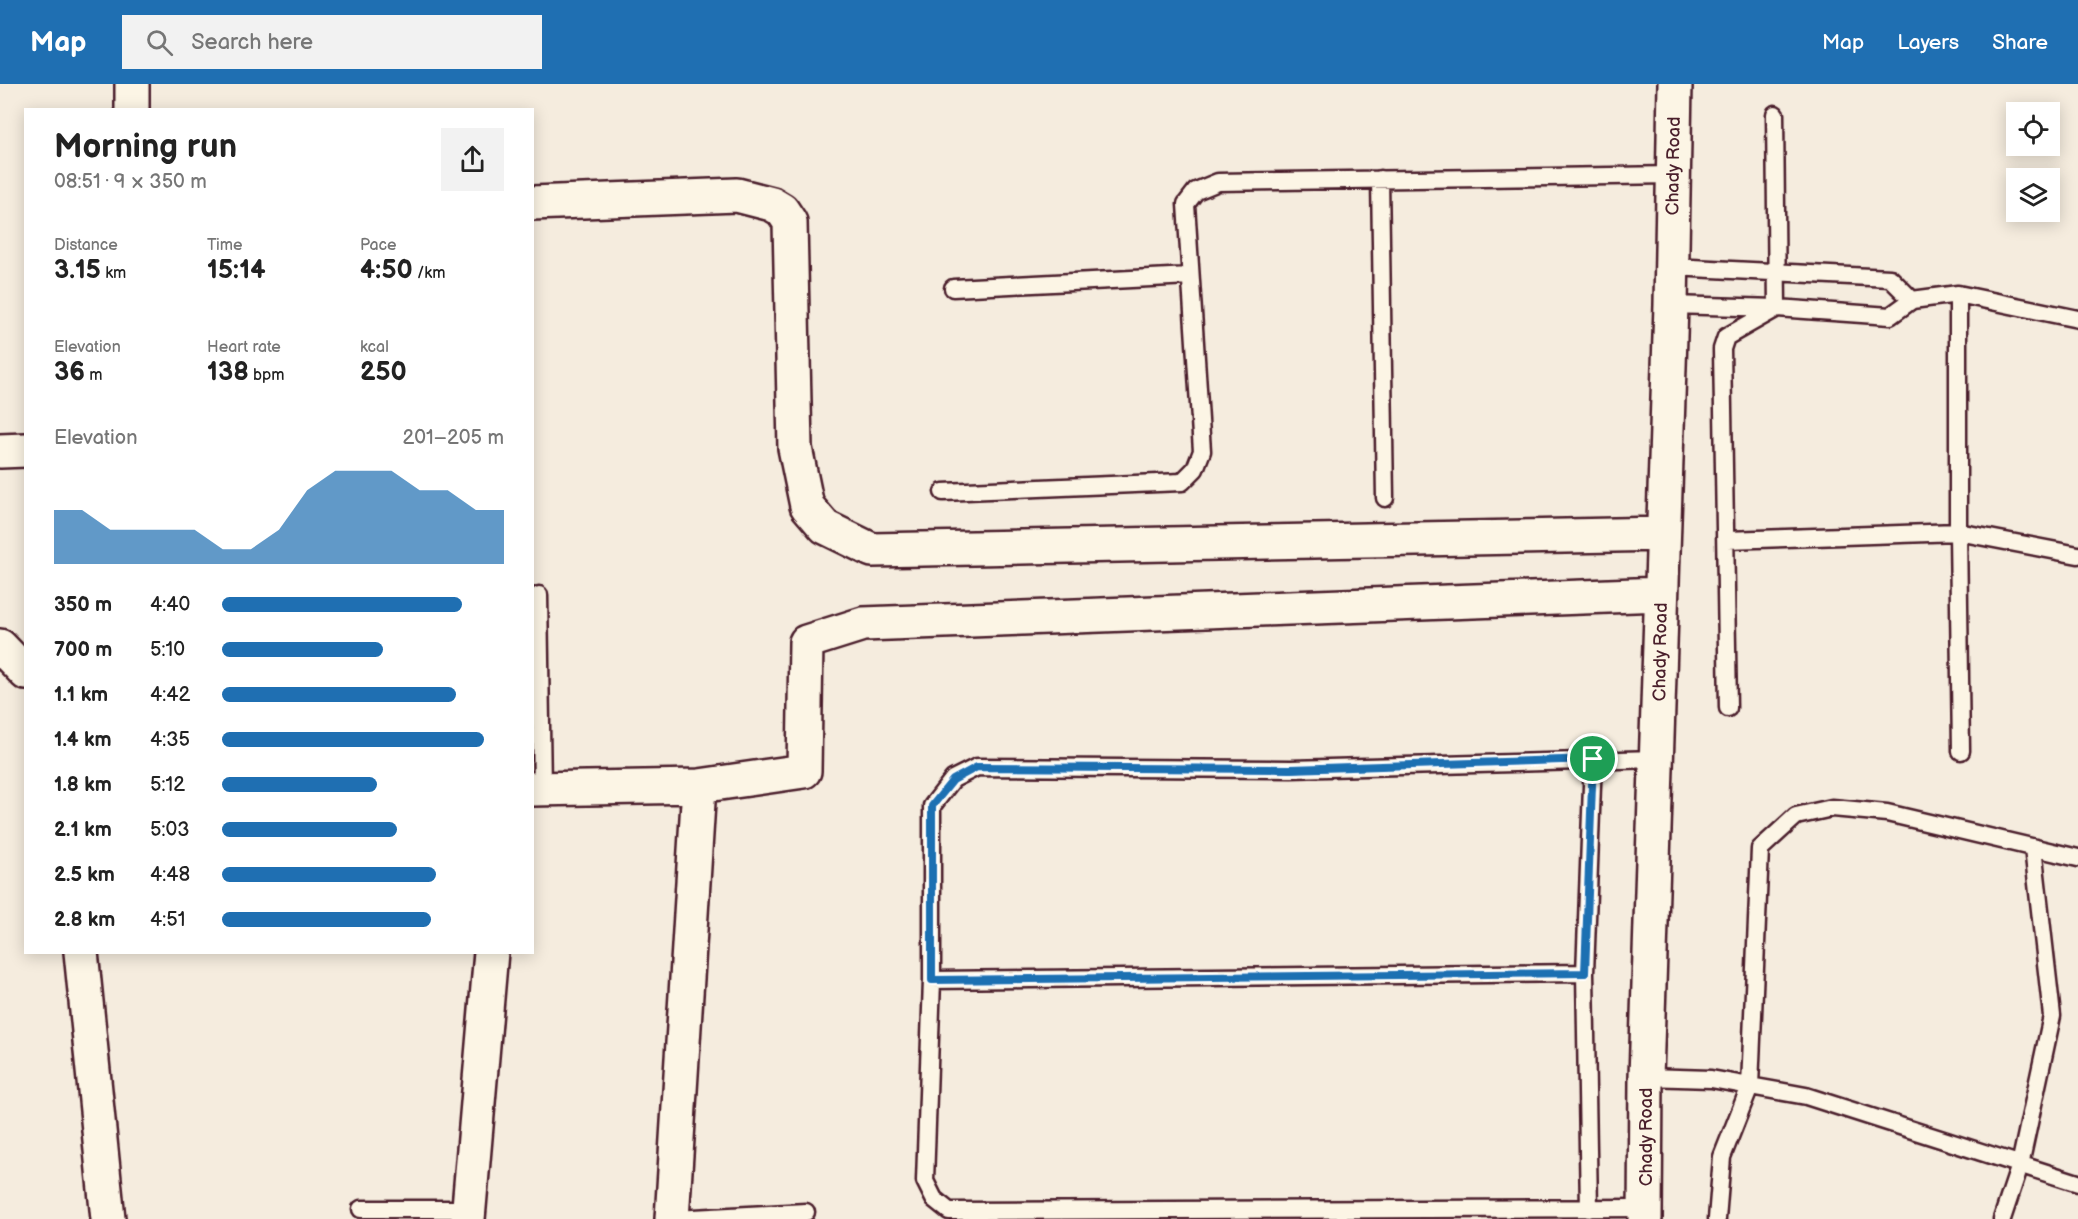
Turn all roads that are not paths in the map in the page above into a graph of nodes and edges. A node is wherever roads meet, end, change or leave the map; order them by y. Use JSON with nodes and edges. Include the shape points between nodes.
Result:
{"nodes":[{"id":1,"x":132,"y":84,"type":"edge"},
{"id":2,"x":1675,"y":84,"type":"edge"},
{"id":3,"x":132,"y":108,"type":"edge"},
{"id":4,"x":1774,"y":114,"type":"dead end"},
{"id":5,"x":1673,"y":175,"type":"junction"},
{"id":6,"x":1380,"y":179,"type":"junction"},
{"id":7,"x":534,"y":203,"type":"edge"},
{"id":8,"x":1672,"y":267,"type":"junction"},
{"id":9,"x":1777,"y":273,"type":"junction"},
{"id":10,"x":1190,"y":276,"type":"junction"},
{"id":11,"x":953,"y":288,"type":"dead end"},
{"id":12,"x":1958,"y":294,"type":"junction"},
{"id":13,"x":1912,"y":300,"type":"junction"},
{"id":14,"x":1671,"y":305,"type":"junction"},
{"id":15,"x":1777,"y":308,"type":"junction"},
{"id":16,"x":2078,"y":319,"type":"edge"},
{"id":17,"x":24,"y":450,"type":"edge"},
{"id":18,"x":0,"y":451,"type":"edge"},
{"id":19,"x":943,"y":492,"type":"dead end"},
{"id":20,"x":1385,"y":498,"type":"dead end"},
{"id":21,"x":1958,"y":532,"type":"junction"},
{"id":22,"x":1663,"y":534,"type":"junction"},
{"id":23,"x":1727,"y":540,"type":"junction"},
{"id":24,"x":2078,"y":555,"type":"edge"},
{"id":25,"x":1661,"y":594,"type":"junction"},
{"id":26,"x":539,"y":596,"type":"dead end"},
{"id":27,"x":0,"y":646,"type":"edge"},
{"id":28,"x":24,"y":671,"type":"edge"},
{"id":29,"x":1728,"y":708,"type":"dead end"},
{"id":30,"x":1962,"y":751,"type":"dead end"},
{"id":31,"x":1593,"y":759,"type":"junction"},
{"id":32,"x":1657,"y":759,"type":"junction"},
{"id":33,"x":699,"y":786,"type":"junction"},
{"id":34,"x":537,"y":789,"type":"edge"},
{"id":35,"x":2033,"y":848,"type":"junction"},
{"id":36,"x":2078,"y":858,"type":"edge"},
{"id":37,"x":81,"y":954,"type":"edge"},
{"id":38,"x":491,"y":954,"type":"edge"},
{"id":39,"x":1585,"y":973,"type":"junction"},
{"id":40,"x":932,"y":980,"type":"junction"},
{"id":41,"x":1646,"y":1077,"type":"junction"},
{"id":42,"x":1750,"y":1086,"type":"junction"},
{"id":43,"x":2020,"y":1165,"type":"junction"},
{"id":44,"x":2078,"y":1183,"type":"edge"},
{"id":45,"x":361,"y":1209,"type":"dead end"},
{"id":46,"x":1589,"y":1209,"type":"junction"},
{"id":47,"x":806,"y":1212,"type":"dead end"},
{"id":48,"x":469,"y":1214,"type":"edge"},
{"id":49,"x":1645,"y":1214,"type":"edge"},
{"id":50,"x":108,"y":1219,"type":"edge"},
{"id":51,"x":674,"y":1219,"type":"edge"},
{"id":52,"x":1717,"y":1219,"type":"edge"},
{"id":53,"x":2002,"y":1219,"type":"edge"}],
"edges":[{"from":1,"to":3,"type":"street"},
{"from":2,"to":5,"type":"street","name":"Chady Road"},
{"from":4,"to":9,"type":"lane"},
{"from":5,"to":6,"type":"lane"},
{"from":5,"to":8,"type":"street","name":"Chady Road"},
{"from":6,"to":10,"type":"lane","via":[[1218,182],[1196,191],[1186,204]]},
{"from":6,"to":20,"type":"lane"},
{"from":7,"to":22,"type":"street","via":[[737,195],[782,210],[790,222],[795,448],[807,506],[825,527],[872,550]]},
{"from":8,"to":9,"type":"lane"},
{"from":8,"to":14,"type":"street","name":"Chady Road"},
{"from":9,"to":13,"type":"lane","via":[[1890,278]]},
{"from":9,"to":15,"type":"lane"},
{"from":10,"to":11,"type":"lane"},
{"from":10,"to":19,"type":"lane","via":[[1202,451],[1195,469],[1182,482]]},
{"from":12,"to":13,"type":"lane"},
{"from":12,"to":16,"type":"lane"},
{"from":12,"to":21,"type":"lane"},
{"from":13,"to":15,"type":"lane","via":[[1890,316]]},
{"from":14,"to":15,"type":"lane"},
{"from":14,"to":22,"type":"street","name":"Chady Road"},
{"from":15,"to":23,"type":"lane","via":[[1726,337],[1722,349]]},
{"from":17,"to":18,"type":"street"},
{"from":21,"to":23,"type":"lane"},
{"from":21,"to":24,"type":"lane"},
{"from":21,"to":30,"type":"lane"},
{"from":22,"to":25,"type":"street","name":"Chady Road"},
{"from":23,"to":29,"type":"lane"},
{"from":25,"to":32,"type":"street","name":"Chady Road"},
{"from":25,"to":33,"type":"street","via":[[863,624],[806,642],[804,771]]},
{"from":26,"to":34,"type":"lane"},
{"from":27,"to":28,"type":"street"},
{"from":31,"to":32,"type":"lane"},
{"from":31,"to":39,"type":"lane"},
{"from":31,"to":40,"type":"lane","via":[[1291,769],[977,767],[953,780],[932,806]]},
{"from":32,"to":41,"type":"street","name":"Chady Road"},
{"from":33,"to":34,"type":"street"},
{"from":33,"to":51,"type":"street"},
{"from":35,"to":36,"type":"lane"},
{"from":35,"to":42,"type":"lane","via":[[1887,813],[1832,808],[1796,816],[1760,849]]},
{"from":35,"to":43,"type":"lane","via":[[2052,1016]]},
{"from":37,"to":50,"type":"street"},
{"from":38,"to":48,"type":"street"},
{"from":39,"to":40,"type":"lane"},
{"from":39,"to":46,"type":"lane"},
{"from":40,"to":46,"type":"lane","via":[[925,1181],[934,1199],[949,1211]]},
{"from":41,"to":42,"type":"lane","via":[[1711,1079]]},
{"from":41,"to":49,"type":"street","name":"Chady Road"},
{"from":42,"to":43,"type":"lane","via":[[1806,1096]]},
{"from":42,"to":52,"type":"lane","via":[[1722,1157]]},
{"from":43,"to":44,"type":"lane"},
{"from":43,"to":53,"type":"lane"},
{"from":45,"to":48,"type":"lane"},
{"from":46,"to":49,"type":"lane"},
{"from":47,"to":51,"type":"lane"}]}
